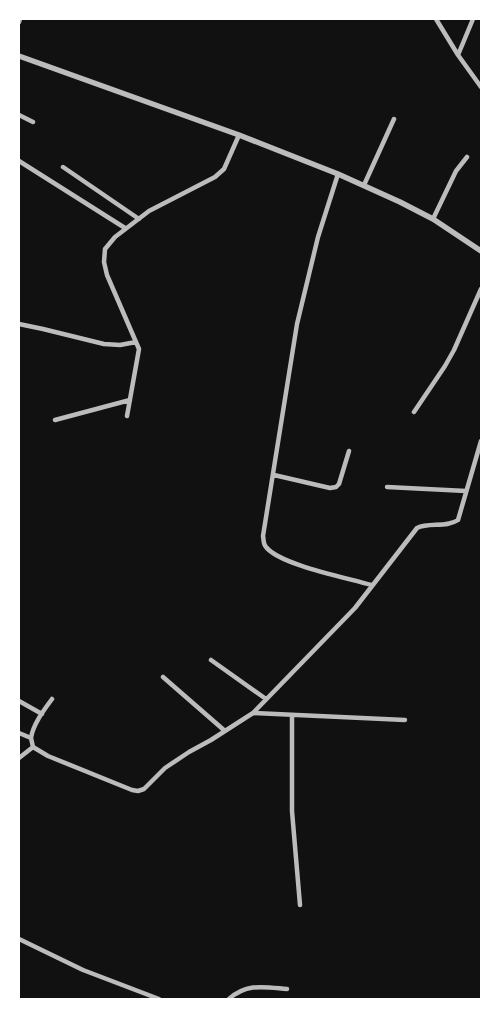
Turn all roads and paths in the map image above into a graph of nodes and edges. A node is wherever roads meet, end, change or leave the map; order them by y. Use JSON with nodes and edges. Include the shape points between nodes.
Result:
{"nodes":[{"id":1,"x":436,"y":19,"type":"edge"},
{"id":2,"x":473,"y":19,"type":"edge"},
{"id":3,"x":458,"y":55,"type":"junction"},
{"id":4,"x":19,"y":56,"type":"edge"},
{"id":5,"x":481,"y":87,"type":"edge"},
{"id":6,"x":19,"y":115,"type":"edge"},
{"id":7,"x":394,"y":120,"type":"dead end"},
{"id":8,"x":33,"y":122,"type":"dead end"},
{"id":9,"x":239,"y":135,"type":"junction"},
{"id":10,"x":467,"y":158,"type":"dead end"},
{"id":11,"x":19,"y":161,"type":"edge"},
{"id":12,"x":63,"y":166,"type":"dead end"},
{"id":13,"x":338,"y":174,"type":"junction"},
{"id":14,"x":364,"y":185,"type":"junction"},
{"id":15,"x":139,"y":218,"type":"junction"},
{"id":16,"x":433,"y":219,"type":"junction"},
{"id":17,"x":125,"y":228,"type":"junction"},
{"id":18,"x":481,"y":250,"type":"edge"},
{"id":19,"x":481,"y":289,"type":"edge"},
{"id":20,"x":19,"y":324,"type":"edge"},
{"id":21,"x":136,"y":342,"type":"junction"},
{"id":22,"x":130,"y":400,"type":"junction"},
{"id":23,"x":414,"y":412,"type":"dead end"},
{"id":24,"x":128,"y":416,"type":"dead end"},
{"id":25,"x":55,"y":420,"type":"dead end"},
{"id":26,"x":481,"y":441,"type":"edge"},
{"id":27,"x":349,"y":451,"type":"dead end"},
{"id":28,"x":274,"y":475,"type":"junction"},
{"id":29,"x":387,"y":487,"type":"dead end"},
{"id":30,"x":466,"y":491,"type":"junction"},
{"id":31,"x":371,"y":585,"type":"junction"},
{"id":32,"x":211,"y":660,"type":"dead end"},
{"id":33,"x":163,"y":677,"type":"dead end"},
{"id":34,"x":52,"y":699,"type":"dead end"},
{"id":35,"x":266,"y":699,"type":"junction"},
{"id":36,"x":19,"y":701,"type":"edge"},
{"id":37,"x":253,"y":713,"type":"junction"},
{"id":38,"x":42,"y":714,"type":"junction"},
{"id":39,"x":292,"y":716,"type":"junction"},
{"id":40,"x":405,"y":720,"type":"dead end"},
{"id":41,"x":225,"y":731,"type":"junction"},
{"id":42,"x":19,"y":734,"type":"edge"},
{"id":43,"x":31,"y":738,"type":"junction"},
{"id":44,"x":33,"y":747,"type":"junction"},
{"id":45,"x":19,"y":758,"type":"edge"},
{"id":46,"x":300,"y":905,"type":"dead end"},
{"id":47,"x":19,"y":939,"type":"edge"},
{"id":48,"x":287,"y":989,"type":"dead end"},
{"id":49,"x":159,"y":999,"type":"edge"},
{"id":50,"x":229,"y":999,"type":"edge"}],
"edges":[{"from":1,"to":3,"type":"street"},
{"from":2,"to":3,"type":"street"},
{"from":3,"to":5,"type":"street"},
{"from":4,"to":9,"type":"street"},
{"from":6,"to":8,"type":"street"},
{"from":7,"to":14,"type":"street"},
{"from":9,"to":13,"type":"street"},
{"from":9,"to":15,"type":"street","via":[[224,169],[215,177]]},
{"from":10,"to":16,"type":"street","via":[[456,171]]},
{"from":11,"to":17,"type":"street"},
{"from":12,"to":15,"type":"street"},
{"from":13,"to":14,"type":"street"},
{"from":13,"to":28,"type":"street","via":[[318,237],[297,324]]},
{"from":14,"to":16,"type":"street"},
{"from":15,"to":17,"type":"street"},
{"from":16,"to":18,"type":"street"},
{"from":17,"to":21,"type":"street","via":[[105,249],[104,262]]},
{"from":19,"to":23,"type":"street","via":[[454,350]]},
{"from":20,"to":21,"type":"street","via":[[104,344]]},
{"from":21,"to":22,"type":"street","via":[[139,355]]},
{"from":22,"to":24,"type":"street"},
{"from":22,"to":25,"type":"street"},
{"from":26,"to":30,"type":"street"},
{"from":27,"to":28,"type":"street","via":[[336,487]]},
{"from":28,"to":31,"type":"street","via":[[263,536],[266,548],[295,563]]},
{"from":29,"to":30,"type":"street"},
{"from":30,"to":31,"type":"street","via":[[458,520],[417,528]]},
{"from":31,"to":35,"type":"street","via":[[341,624]]},
{"from":32,"to":35,"type":"street"},
{"from":33,"to":41,"type":"street"},
{"from":34,"to":38,"type":"street"},
{"from":35,"to":37,"type":"street"},
{"from":36,"to":38,"type":"street"},
{"from":37,"to":39,"type":"street"},
{"from":37,"to":41,"type":"street"},
{"from":38,"to":43,"type":"street"},
{"from":39,"to":40,"type":"street"},
{"from":39,"to":46,"type":"street","via":[[292,811]]},
{"from":41,"to":44,"type":"street","via":[[165,768],[144,790],[138,791],[55,759]]},
{"from":42,"to":43,"type":"street"},
{"from":43,"to":44,"type":"street"},
{"from":44,"to":45,"type":"street"},
{"from":47,"to":49,"type":"street","via":[[83,970]]},
{"from":48,"to":50,"type":"street","via":[[252,987]]}]}
